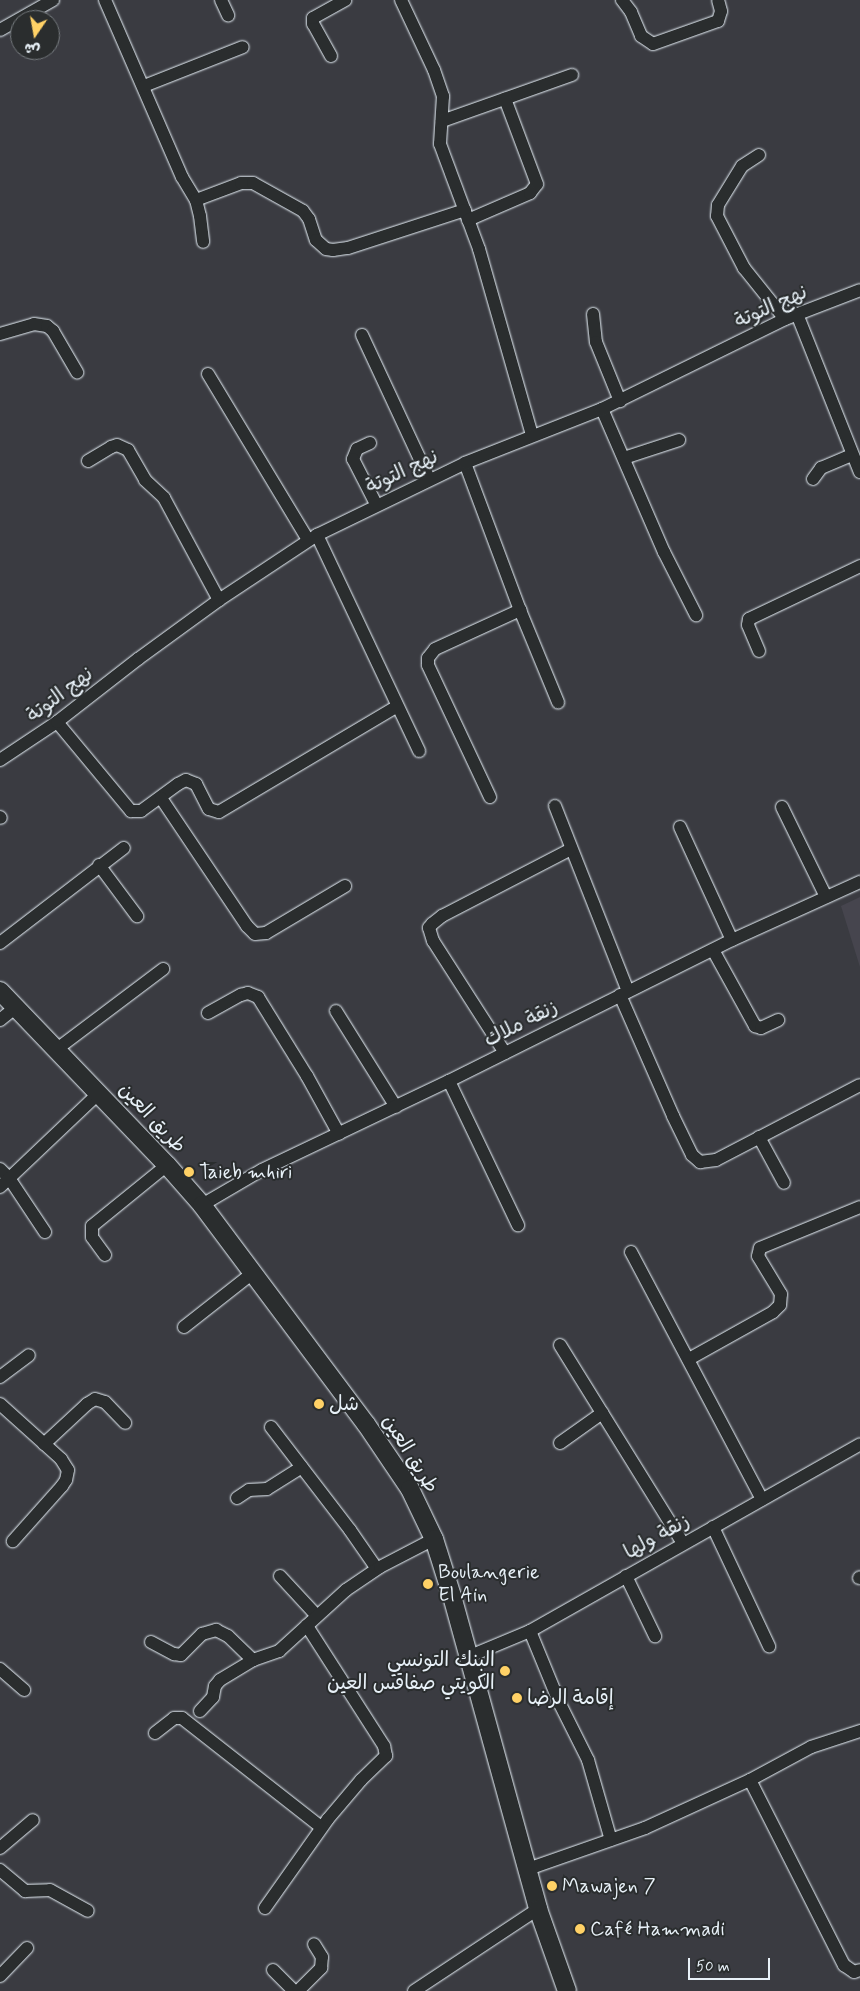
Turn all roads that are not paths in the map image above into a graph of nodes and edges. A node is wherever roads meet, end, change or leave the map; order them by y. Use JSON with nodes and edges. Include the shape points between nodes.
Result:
{"nodes":[{"id":1,"x":53,"y":0,"type":"edge"},
{"id":2,"x":105,"y":0,"type":"edge"},
{"id":3,"x":221,"y":0,"type":"edge"},
{"id":4,"x":345,"y":0,"type":"edge"},
{"id":5,"x":401,"y":0,"type":"edge"},
{"id":6,"x":622,"y":0,"type":"edge"},
{"id":7,"x":718,"y":0,"type":"edge"},
{"id":8,"x":228,"y":15,"type":"dead end"},
{"id":9,"x":0,"y":30,"type":"edge"},
{"id":10,"x":243,"y":46,"type":"dead end"},
{"id":11,"x":330,"y":56,"type":"dead end"},
{"id":12,"x":572,"y":75,"type":"dead end"},
{"id":13,"x":144,"y":86,"type":"junction"},
{"id":14,"x":505,"y":99,"type":"junction"},
{"id":15,"x":442,"y":121,"type":"junction"},
{"id":16,"x":759,"y":155,"type":"dead end"},
{"id":17,"x":196,"y":200,"type":"junction"},
{"id":18,"x":467,"y":215,"type":"junction"},
{"id":19,"x":203,"y":242,"type":"dead end"},
{"id":20,"x":860,"y":290,"type":"edge"},
{"id":21,"x":593,"y":314,"type":"dead end"},
{"id":22,"x":791,"y":317,"type":"junction"},
{"id":23,"x":0,"y":334,"type":"edge"},
{"id":24,"x":362,"y":335,"type":"dead end"},
{"id":25,"x":77,"y":372,"type":"dead end"},
{"id":26,"x":208,"y":374,"type":"dead end"},
{"id":27,"x":620,"y":402,"type":"junction"},
{"id":28,"x":602,"y":409,"type":"junction"},
{"id":29,"x":532,"y":435,"type":"junction"},
{"id":30,"x":679,"y":440,"type":"dead end"},
{"id":31,"x":370,"y":443,"type":"dead end"},
{"id":32,"x":852,"y":455,"type":"junction"},
{"id":33,"x":624,"y":458,"type":"junction"},
{"id":34,"x":88,"y":461,"type":"dead end"},
{"id":35,"x":465,"y":463,"type":"junction"},
{"id":36,"x":860,"y":472,"type":"edge"},
{"id":37,"x":430,"y":479,"type":"junction"},
{"id":38,"x":813,"y":479,"type":"dead end"},
{"id":39,"x":376,"y":504,"type":"junction"},
{"id":40,"x":312,"y":538,"type":"junction"},
{"id":41,"x":860,"y":566,"type":"edge"},
{"id":42,"x":219,"y":600,"type":"junction"},
{"id":43,"x":520,"y":610,"type":"junction"},
{"id":44,"x":696,"y":616,"type":"dead end"},
{"id":45,"x":759,"y":651,"type":"dead end"},
{"id":46,"x":558,"y":702,"type":"dead end"},
{"id":47,"x":396,"y":707,"type":"junction"},
{"id":48,"x":58,"y":722,"type":"junction"},
{"id":49,"x":419,"y":751,"type":"dead end"},
{"id":50,"x":0,"y":760,"type":"edge"},
{"id":51,"x":490,"y":797,"type":"dead end"},
{"id":52,"x":161,"y":798,"type":"junction"},
{"id":53,"x":555,"y":806,"type":"dead end"},
{"id":54,"x":782,"y":807,"type":"dead end"},
{"id":55,"x":680,"y":827,"type":"dead end"},
{"id":56,"x":124,"y":848,"type":"dead end"},
{"id":57,"x":571,"y":849,"type":"junction"},
{"id":58,"x":99,"y":865,"type":"junction"},
{"id":59,"x":860,"y":882,"type":"edge"},
{"id":60,"x":345,"y":886,"type":"dead end"},
{"id":61,"x":826,"y":897,"type":"junction"},
{"id":62,"x":137,"y":916,"type":"dead end"},
{"id":63,"x":732,"y":940,"type":"junction"},
{"id":64,"x":0,"y":943,"type":"edge"},
{"id":65,"x":713,"y":950,"type":"junction"},
{"id":66,"x":163,"y":969,"type":"dead end"},
{"id":67,"x":0,"y":991,"type":"edge"},
{"id":68,"x":624,"y":993,"type":"junction"},
{"id":69,"x":16,"y":1007,"type":"junction"},
{"id":70,"x":336,"y":1011,"type":"dead end"},
{"id":71,"x":208,"y":1013,"type":"dead end"},
{"id":72,"x":0,"y":1020,"type":"edge"},
{"id":73,"x":778,"y":1020,"type":"dead end"},
{"id":74,"x":56,"y":1048,"type":"junction"},
{"id":75,"x":504,"y":1053,"type":"junction"},
{"id":76,"x":448,"y":1081,"type":"junction"},
{"id":77,"x":860,"y":1085,"type":"edge"},
{"id":78,"x":98,"y":1093,"type":"junction"},
{"id":79,"x":396,"y":1107,"type":"junction"},
{"id":80,"x":339,"y":1134,"type":"junction"},
{"id":81,"x":759,"y":1137,"type":"junction"},
{"id":82,"x":167,"y":1165,"type":"junction"},
{"id":83,"x":0,"y":1168,"type":"edge"},
{"id":84,"x":9,"y":1178,"type":"junction"},
{"id":85,"x":784,"y":1183,"type":"dead end"},
{"id":86,"x":0,"y":1187,"type":"edge"},
{"id":87,"x":202,"y":1205,"type":"junction"},
{"id":88,"x":860,"y":1207,"type":"edge"},
{"id":89,"x":518,"y":1225,"type":"dead end"},
{"id":90,"x":45,"y":1232,"type":"dead end"},
{"id":91,"x":631,"y":1252,"type":"dead end"},
{"id":92,"x":105,"y":1254,"type":"dead end"},
{"id":93,"x":254,"y":1272,"type":"junction"},
{"id":94,"x":184,"y":1326,"type":"dead end"},
{"id":95,"x":560,"y":1345,"type":"dead end"},
{"id":96,"x":29,"y":1354,"type":"dead end"},
{"id":97,"x":689,"y":1359,"type":"junction"},
{"id":98,"x":0,"y":1377,"type":"edge"},
{"id":99,"x":0,"y":1404,"type":"edge"},
{"id":100,"x":602,"y":1413,"type":"junction"},
{"id":101,"x":125,"y":1423,"type":"dead end"},
{"id":102,"x":272,"y":1427,"type":"dead end"},
{"id":103,"x":560,"y":1443,"type":"dead end"},
{"id":104,"x":44,"y":1444,"type":"junction"},
{"id":105,"x":860,"y":1444,"type":"edge"},
{"id":106,"x":302,"y":1467,"type":"junction"},
{"id":107,"x":237,"y":1498,"type":"dead end"},
{"id":108,"x":762,"y":1499,"type":"junction"},
{"id":109,"x":713,"y":1527,"type":"junction"},
{"id":110,"x":434,"y":1539,"type":"junction"},
{"id":111,"x":13,"y":1541,"type":"dead end"},
{"id":112,"x":683,"y":1543,"type":"junction"},
{"id":113,"x":377,"y":1569,"type":"junction"},
{"id":114,"x":280,"y":1576,"type":"dead end"},
{"id":115,"x":626,"y":1576,"type":"junction"},
{"id":116,"x":317,"y":1616,"type":"junction"},
{"id":117,"x":307,"y":1626,"type":"junction"},
{"id":118,"x":530,"y":1631,"type":"junction"},
{"id":119,"x":654,"y":1636,"type":"dead end"},
{"id":120,"x":151,"y":1642,"type":"dead end"},
{"id":121,"x":769,"y":1646,"type":"dead end"},
{"id":122,"x":470,"y":1656,"type":"junction"},
{"id":123,"x":253,"y":1660,"type":"junction"},
{"id":124,"x":0,"y":1669,"type":"edge"},
{"id":125,"x":24,"y":1690,"type":"dead end"},
{"id":126,"x":200,"y":1711,"type":"dead end"},
{"id":127,"x":860,"y":1730,"type":"edge"},
{"id":128,"x":155,"y":1733,"type":"dead end"},
{"id":129,"x":750,"y":1780,"type":"junction"},
{"id":130,"x":33,"y":1820,"type":"dead end"},
{"id":131,"x":321,"y":1827,"type":"junction"},
{"id":132,"x":612,"y":1840,"type":"junction"},
{"id":133,"x":0,"y":1848,"type":"edge"},
{"id":134,"x":528,"y":1869,"type":"junction"},
{"id":135,"x":0,"y":1870,"type":"edge"},
{"id":136,"x":265,"y":1908,"type":"dead end"},
{"id":137,"x":538,"y":1909,"type":"junction"},
{"id":138,"x":88,"y":1911,"type":"dead end"},
{"id":139,"x":314,"y":1944,"type":"dead end"},
{"id":140,"x":27,"y":1948,"type":"dead end"},
{"id":141,"x":273,"y":1970,"type":"dead end"},
{"id":142,"x":860,"y":1970,"type":"edge"},
{"id":143,"x":0,"y":1976,"type":"edge"},
{"id":144,"x":294,"y":1991,"type":"edge"},
{"id":145,"x":298,"y":1991,"type":"edge"},
{"id":146,"x":414,"y":1991,"type":"edge"},
{"id":147,"x":566,"y":1991,"type":"edge"}],
"edges":[{"from":1,"to":9,"type":"street"},
{"from":2,"to":13,"type":"street"},
{"from":3,"to":8,"type":"street"},
{"from":4,"to":11,"type":"street","via":[[313,18]]},
{"from":5,"to":15,"type":"street","via":[[443,96]]},
{"from":6,"to":7,"type":"street","via":[[641,36],[653,44],[718,21],[721,11]]},
{"from":10,"to":13,"type":"street"},
{"from":12,"to":14,"type":"street"},
{"from":13,"to":17,"type":"street","via":[[182,177]]},
{"from":14,"to":15,"type":"street"},
{"from":14,"to":18,"type":"street","via":[[537,184],[530,193]]},
{"from":15,"to":18,"type":"street","via":[[440,144]]},
{"from":16,"to":22,"type":"street","via":[[742,166],[718,205],[717,216],[744,268]]},
{"from":17,"to":18,"type":"street","via":[[241,183],[253,183],[303,211],[316,240],[326,249],[333,250]]},
{"from":17,"to":19,"type":"street"},
{"from":18,"to":29,"type":"street","via":[[484,263]]},
{"from":20,"to":22,"type":"street","name":"نهج التوتة"},
{"from":21,"to":27,"type":"street","via":[[596,342]]},
{"from":22,"to":27,"type":"street","name":"نهج التوتة"},
{"from":22,"to":32,"type":"street"},
{"from":23,"to":25,"type":"street","via":[[34,324],[48,326]]},
{"from":24,"to":37,"type":"street"},
{"from":26,"to":40,"type":"street"},
{"from":27,"to":28,"type":"street","name":"نهج التوتة"},
{"from":28,"to":29,"type":"street","name":"نهج التوتة"},
{"from":28,"to":33,"type":"street"},
{"from":29,"to":35,"type":"street","name":"نهج التوتة"},
{"from":30,"to":33,"type":"street"},
{"from":31,"to":39,"type":"street","via":[[357,449],[353,459]]},
{"from":32,"to":36,"type":"street"},
{"from":32,"to":38,"type":"street","via":[[821,468]]},
{"from":33,"to":44,"type":"street"},
{"from":34,"to":42,"type":"street","via":[[111,447],[128,450],[145,480],[164,498]]},
{"from":35,"to":37,"type":"street","name":"نهج التوتة"},
{"from":35,"to":43,"type":"street"},
{"from":37,"to":39,"type":"street","name":"نهج التوتة"},
{"from":39,"to":40,"type":"street","name":"نهج التوتة"},
{"from":40,"to":42,"type":"street","name":"نهج التوتة"},
{"from":40,"to":47,"type":"street"},
{"from":41,"to":45,"type":"street","via":[[749,619],[748,625]]},
{"from":42,"to":48,"type":"street","name":"نهج التوتة","via":[[138,658]]},
{"from":43,"to":46,"type":"street"},
{"from":43,"to":51,"type":"street","via":[[435,649],[428,658],[428,665]]},
{"from":47,"to":49,"type":"street"},
{"from":47,"to":52,"type":"street","via":[[219,812],[210,809],[196,784],[190,780],[178,784]]},
{"from":48,"to":50,"type":"street","name":"نهج التوتة"},
{"from":48,"to":52,"type":"street","via":[[131,811],[141,812]]},
{"from":52,"to":60,"type":"street","via":[[255,934],[266,933]]},
{"from":53,"to":57,"type":"street"},
{"from":54,"to":61,"type":"street"},
{"from":55,"to":63,"type":"street"},
{"from":56,"to":58,"type":"street"},
{"from":57,"to":68,"type":"street"},
{"from":57,"to":75,"type":"street","via":[[442,916],[429,928],[433,941]]},
{"from":58,"to":62,"type":"street"},
{"from":58,"to":64,"type":"street"},
{"from":59,"to":61,"type":"street","name":"زنقة ملاك"},
{"from":61,"to":63,"type":"street","name":"زنقة ملاك"},
{"from":63,"to":65,"type":"street","name":"زنقة ملاك"},
{"from":65,"to":68,"type":"street","name":"زنقة ملاك"},
{"from":65,"to":73,"type":"street","via":[[754,1026],[764,1027]]},
{"from":66,"to":74,"type":"street"},
{"from":67,"to":69,"type":"main road","name":"طريق العين"},
{"from":68,"to":75,"type":"street","name":"زنقة ملاك"},
{"from":68,"to":81,"type":"street","via":[[673,1116],[695,1159],[705,1163],[713,1161]]},
{"from":69,"to":72,"type":"street"},
{"from":69,"to":74,"type":"main road","name":"طريق العين"},
{"from":70,"to":79,"type":"street"},
{"from":71,"to":80,"type":"street","via":[[241,995],[248,993],[258,997]]},
{"from":74,"to":78,"type":"main road","name":"طريق العين"},
{"from":75,"to":76,"type":"street","name":"زنقة ملاك"},
{"from":76,"to":79,"type":"street","name":"زنقة ملاك"},
{"from":76,"to":89,"type":"street"},
{"from":77,"to":81,"type":"street"},
{"from":78,"to":82,"type":"main road","name":"طريق العين"},
{"from":78,"to":84,"type":"street"},
{"from":79,"to":80,"type":"street","name":"زنقة ملاك"},
{"from":80,"to":87,"type":"street","name":"زنقة ملاك","via":[[262,1170]]},
{"from":81,"to":85,"type":"street"},
{"from":82,"to":87,"type":"main road","name":"طريق العين"},
{"from":82,"to":92,"type":"street","via":[[92,1226],[92,1237]]},
{"from":83,"to":84,"type":"street"},
{"from":84,"to":86,"type":"street"},
{"from":84,"to":90,"type":"street"},
{"from":87,"to":93,"type":"main road","name":"طريق العين"},
{"from":88,"to":97,"type":"street","via":[[760,1248],[758,1256],[781,1294],[780,1305]]},
{"from":91,"to":97,"type":"street"},
{"from":93,"to":94,"type":"street"},
{"from":93,"to":110,"type":"main road","name":"طريق العين","via":[[391,1459]]},
{"from":95,"to":100,"type":"street"},
{"from":96,"to":98,"type":"street"},
{"from":97,"to":108,"type":"street"},
{"from":99,"to":104,"type":"street"},
{"from":100,"to":103,"type":"street"},
{"from":100,"to":112,"type":"street"},
{"from":101,"to":104,"type":"street","via":[[105,1402],[95,1399]]},
{"from":102,"to":106,"type":"street"},
{"from":104,"to":111,"type":"street","via":[[66,1465],[68,1476]]},
{"from":105,"to":108,"type":"street","name":"زنقة ولها"},
{"from":106,"to":107,"type":"street","via":[[267,1489],[249,1490]]},
{"from":106,"to":113,"type":"street"},
{"from":108,"to":109,"type":"street","name":"زنقة ولها"},
{"from":109,"to":112,"type":"street","name":"زنقة ولها"},
{"from":109,"to":121,"type":"street"},
{"from":110,"to":113,"type":"street"},
{"from":110,"to":122,"type":"main road","name":"طريق العين"},
{"from":112,"to":115,"type":"street","name":"زنقة ولها"},
{"from":113,"to":116,"type":"street","via":[[346,1590]]},
{"from":114,"to":116,"type":"street"},
{"from":115,"to":118,"type":"street","name":"زنقة ولها"},
{"from":115,"to":119,"type":"street"},
{"from":116,"to":117,"type":"street"},
{"from":117,"to":123,"type":"street","via":[[279,1651]]},
{"from":117,"to":131,"type":"street","via":[[386,1753],[385,1759],[361,1780]]},
{"from":118,"to":122,"type":"street","name":"زنقة ولها"},
{"from":118,"to":132,"type":"street","via":[[560,1704],[588,1760]]},
{"from":120,"to":123,"type":"street","via":[[181,1655],[202,1634],[216,1630],[228,1636]]},
{"from":122,"to":134,"type":"main road","name":"طريق العين"},
{"from":123,"to":126,"type":"street","via":[[217,1682],[213,1697]]},
{"from":124,"to":125,"type":"street"},
{"from":127,"to":129,"type":"street","via":[[811,1747]]},
{"from":128,"to":131,"type":"street","via":[[174,1718],[186,1720]]},
{"from":129,"to":132,"type":"street"},
{"from":129,"to":142,"type":"street","via":[[844,1965],[854,1972]]},
{"from":130,"to":133,"type":"street"},
{"from":131,"to":136,"type":"street"},
{"from":132,"to":134,"type":"street"},
{"from":134,"to":137,"type":"main road","name":"طريق العين"},
{"from":135,"to":138,"type":"street","via":[[25,1891],[50,1890]]},
{"from":137,"to":146,"type":"street"},
{"from":137,"to":147,"type":"main road","name":"طريق العين"},
{"from":139,"to":145,"type":"street","via":[[322,1957],[321,1968]]},
{"from":140,"to":143,"type":"street"},
{"from":141,"to":144,"type":"street"}]}
